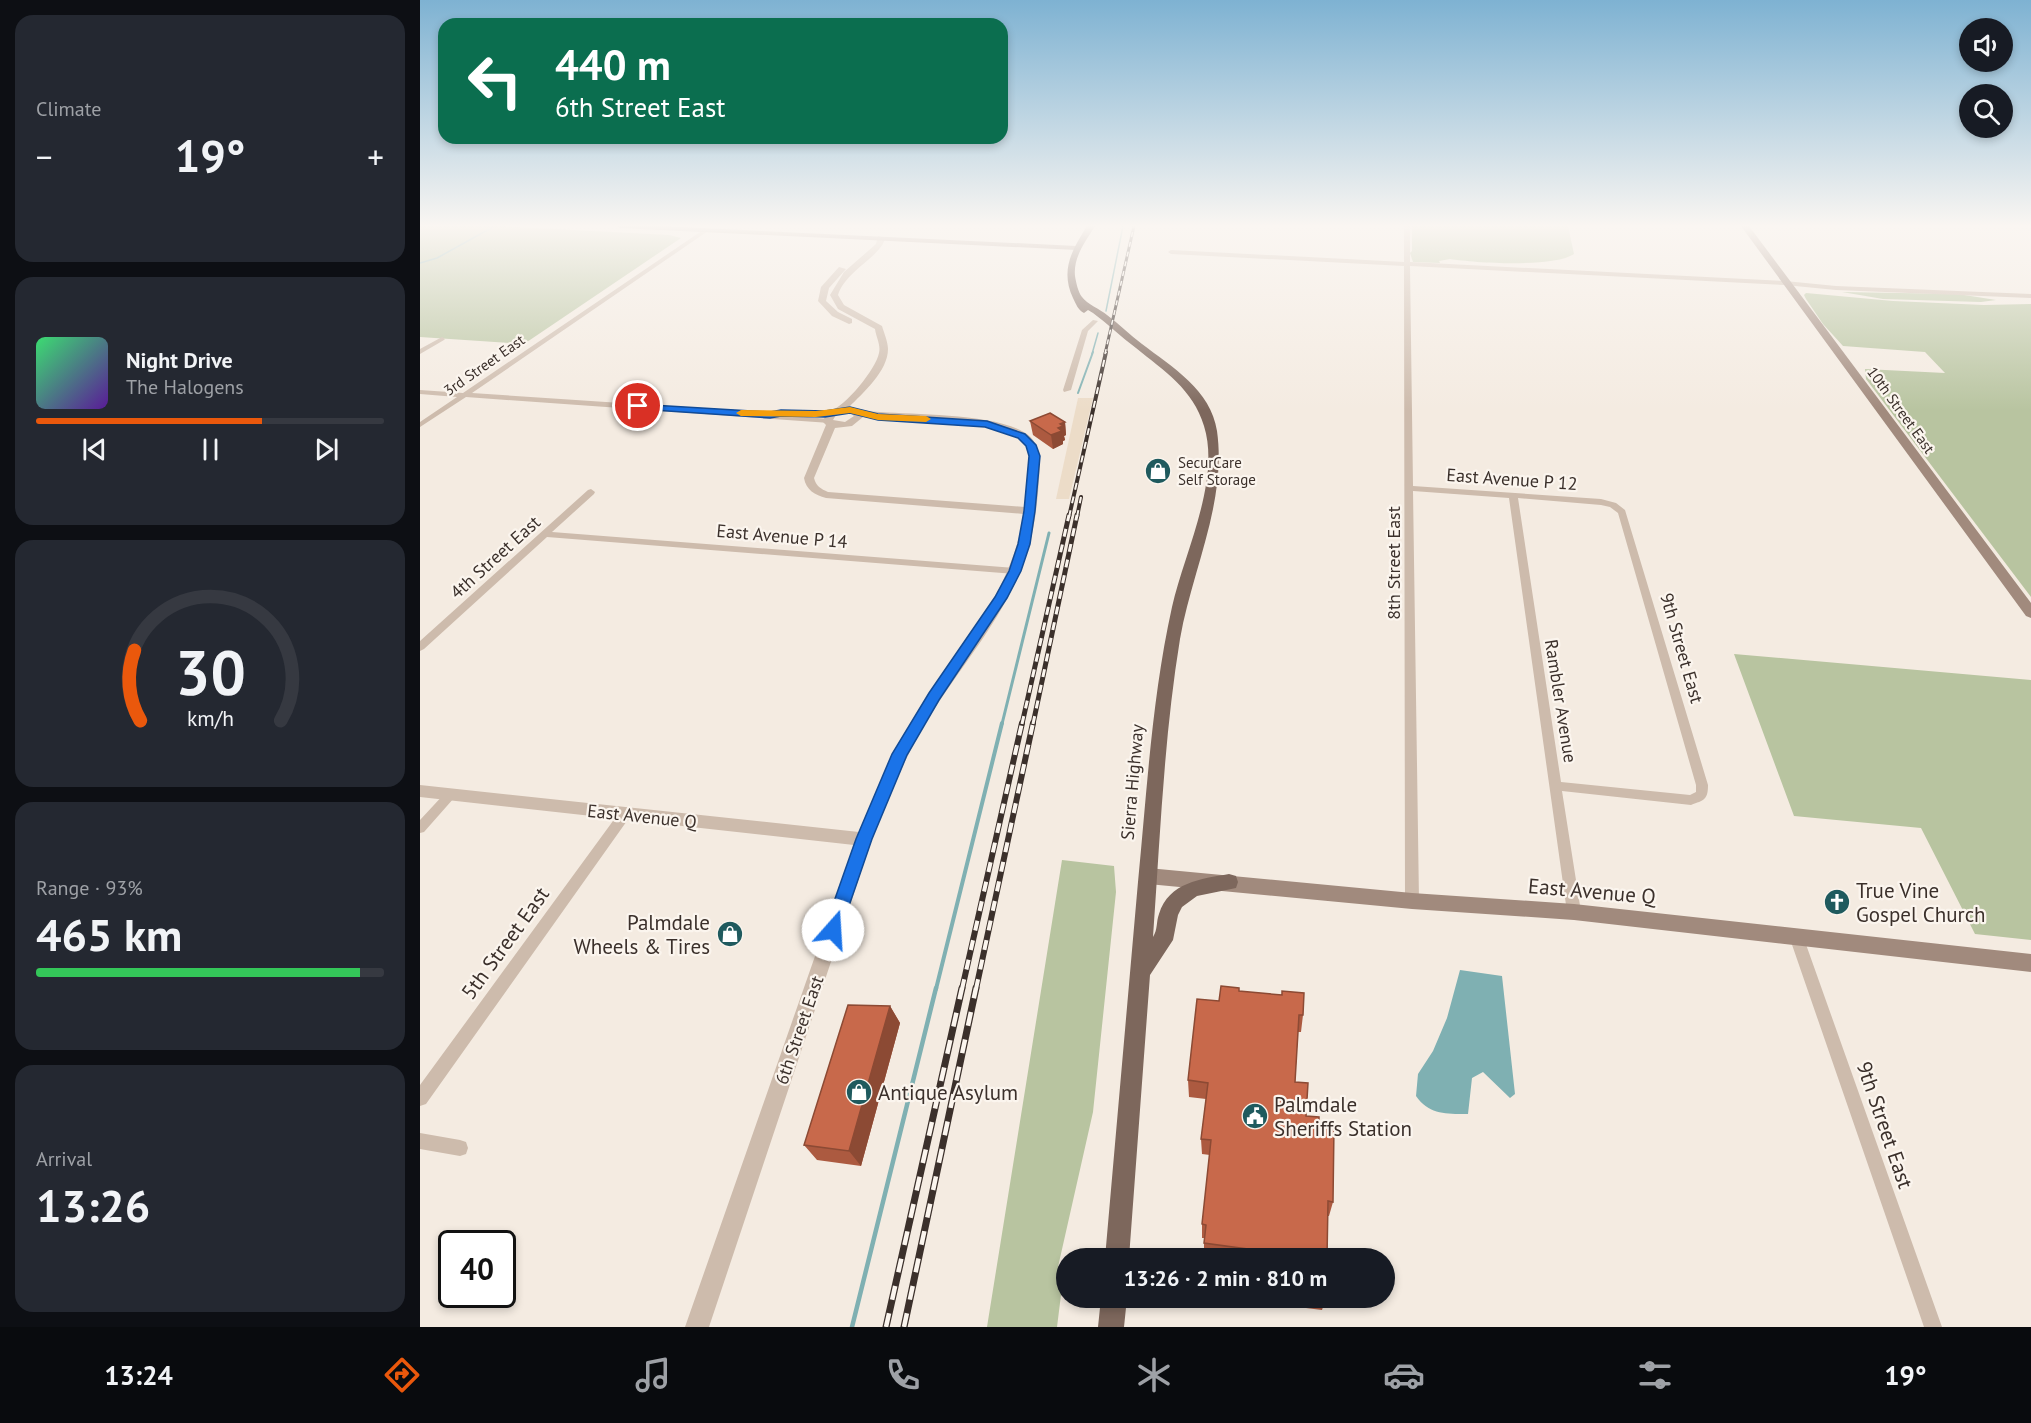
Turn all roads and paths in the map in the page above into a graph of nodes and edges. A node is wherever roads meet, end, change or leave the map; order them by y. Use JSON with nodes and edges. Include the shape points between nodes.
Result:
{"nodes":[{"id":1,"x":622,"y":288,"type":"edge"},
{"id":2,"x":826,"y":288,"type":"edge"},
{"id":3,"x":837,"y":288,"type":"edge"},
{"id":4,"x":1074,"y":288,"type":"edge"},
{"id":5,"x":1407,"y":288,"type":"edge"},
{"id":6,"x":1789,"y":288,"type":"edge"},
{"id":7,"x":1835,"y":288,"type":"edge"},
{"id":8,"x":2031,"y":296,"type":"edge"},
{"id":9,"x":1081,"y":301,"type":"junction"},
{"id":10,"x":1095,"y":321,"type":"junction"},
{"id":11,"x":879,"y":333,"type":"junction"},
{"id":12,"x":441,"y":339,"type":"dead end"},
{"id":13,"x":1137,"y":344,"type":"junction"},
{"id":14,"x":420,"y":352,"type":"edge"},
{"id":15,"x":863,"y":386,"type":"junction"},
{"id":16,"x":1067,"y":390,"type":"dead end"},
{"id":17,"x":420,"y":392,"type":"edge"},
{"id":18,"x":464,"y":396,"type":"junction"},
{"id":19,"x":856,"y":412,"type":"junction"},
{"id":20,"x":832,"y":418,"type":"junction"},
{"id":21,"x":848,"y":424,"type":"junction"},
{"id":22,"x":420,"y":425,"type":"edge"},
{"id":23,"x":820,"y":455,"type":"junction"},
{"id":24,"x":1409,"y":488,"type":"junction"},
{"id":25,"x":591,"y":492,"type":"dead end"},
{"id":26,"x":1513,"y":495,"type":"junction"},
{"id":27,"x":1613,"y":505,"type":"joint"},
{"id":28,"x":1030,"y":511,"type":"junction"},
{"id":29,"x":546,"y":534,"type":"junction"},
{"id":30,"x":1015,"y":571,"type":"junction"},
{"id":31,"x":2031,"y":613,"type":"edge"},
{"id":32,"x":420,"y":647,"type":"edge"},
{"id":33,"x":1557,"y":786,"type":"junction"},
{"id":34,"x":420,"y":791,"type":"edge"},
{"id":35,"x":450,"y":795,"type":"junction"},
{"id":36,"x":625,"y":814,"type":"junction"},
{"id":37,"x":420,"y":828,"type":"edge"},
{"id":38,"x":864,"y":839,"type":"junction"},
{"id":39,"x":1148,"y":876,"type":"junction"},
{"id":40,"x":1229,"y":882,"type":"junction"},
{"id":41,"x":1412,"y":901,"type":"junction"},
{"id":42,"x":1574,"y":912,"type":"junction"},
{"id":43,"x":1796,"y":936,"type":"junction"},
{"id":44,"x":2031,"y":963,"type":"edge"},
{"id":45,"x":1141,"y":972,"type":"junction"},
{"id":46,"x":420,"y":1098,"type":"edge"},
{"id":47,"x":420,"y":1141,"type":"edge"},
{"id":48,"x":460,"y":1148,"type":"dead end"},
{"id":49,"x":1118,"y":1248,"type":"edge"},
{"id":50,"x":1113,"y":1308,"type":"edge"},
{"id":51,"x":698,"y":1327,"type":"edge"},
{"id":52,"x":1111,"y":1327,"type":"edge"},
{"id":53,"x":1933,"y":1327,"type":"edge"}],
"edges":[{"from":1,"to":18,"type":"street","name":"3rd Street East"},
{"from":2,"to":11,"type":"street","via":[[822,297],[826,307],[870,332]]},
{"from":3,"to":11,"type":"street","via":[[834,295],[841,307],[879,328]]},
{"from":4,"to":9,"type":"main road","name":"Sierra Highway"},
{"from":5,"to":24,"type":"street","name":"8th Street East"},
{"from":6,"to":31,"type":"main road","name":"10th Street East"},
{"from":7,"to":8,"type":"street"},
{"from":9,"to":10,"type":"main road","name":"Sierra Highway"},
{"from":9,"to":13,"type":"main road","name":"Sierra Highway"},
{"from":10,"to":13,"type":"main road","name":"Sierra Highway","via":[[1127,342]]},
{"from":10,"to":16,"type":"street","via":[[1085,330]]},
{"from":11,"to":15,"type":"street","via":[[884,353]]},
{"from":12,"to":14,"type":"street"},
{"from":13,"to":39,"type":"main road","name":"Sierra Highway","via":[[1180,377],[1198,400],[1209,421],[1216,465],[1180,601],[1166,680]]},
{"from":15,"to":19,"type":"street"},
{"from":15,"to":20,"type":"street"},
{"from":17,"to":18,"type":"street"},
{"from":18,"to":20,"type":"street"},
{"from":18,"to":22,"type":"street","name":"3rd Street East"},
{"from":19,"to":20,"type":"street","name":"6th Street East"},
{"from":19,"to":21,"type":"street","via":[[858,418]]},
{"from":19,"to":28,"type":"street","name":"6th Street East","via":[[987,424],[1022,436],[1035,456]]},
{"from":20,"to":21,"type":"street"},
{"from":20,"to":23,"type":"street"},
{"from":21,"to":23,"type":"street"},
{"from":23,"to":28,"type":"street","via":[[810,483],[826,495]]},
{"from":24,"to":26,"type":"street","name":"East Avenue P 12"},
{"from":24,"to":41,"type":"street","name":"8th Street East"},
{"from":25,"to":29,"type":"street","name":"4th Street East"},
{"from":26,"to":27,"type":"street","name":"East Avenue P 12"},
{"from":26,"to":33,"type":"street","name":"Rambler Avenue"},
{"from":27,"to":33,"type":"street","name":"9th Street East","via":[[1622,512],[1702,795],[1690,800]]},
{"from":28,"to":30,"type":"street","name":"6th Street East"},
{"from":29,"to":30,"type":"street","name":"East Avenue P 14"},
{"from":29,"to":32,"type":"street","name":"4th Street East"},
{"from":30,"to":38,"type":"street","name":"6th Street East","via":[[910,736]]},
{"from":33,"to":42,"type":"street","name":"Rambler Avenue"},
{"from":34,"to":35,"type":"street","name":"East Avenue Q"},
{"from":35,"to":36,"type":"street","name":"East Avenue Q"},
{"from":35,"to":37,"type":"street"},
{"from":36,"to":38,"type":"street","name":"East Avenue Q"},
{"from":36,"to":46,"type":"street","name":"5th Street East"},
{"from":38,"to":51,"type":"street","name":"6th Street East"},
{"from":39,"to":40,"type":"main road","name":"East Avenue Q"},
{"from":39,"to":45,"type":"main road","name":"Sierra Highway"},
{"from":40,"to":41,"type":"main road","name":"East Avenue Q"},
{"from":40,"to":45,"type":"main road","via":[[1193,889],[1175,901],[1168,915],[1167,934]]},
{"from":41,"to":42,"type":"main road","name":"East Avenue Q"},
{"from":42,"to":43,"type":"main road","name":"East Avenue Q"},
{"from":43,"to":44,"type":"main road","name":"East Avenue Q"},
{"from":43,"to":53,"type":"street","name":"9th Street East"},
{"from":45,"to":49,"type":"main road","name":"Sierra Highway"},
{"from":47,"to":48,"type":"street"},
{"from":50,"to":52,"type":"main road"}]}
